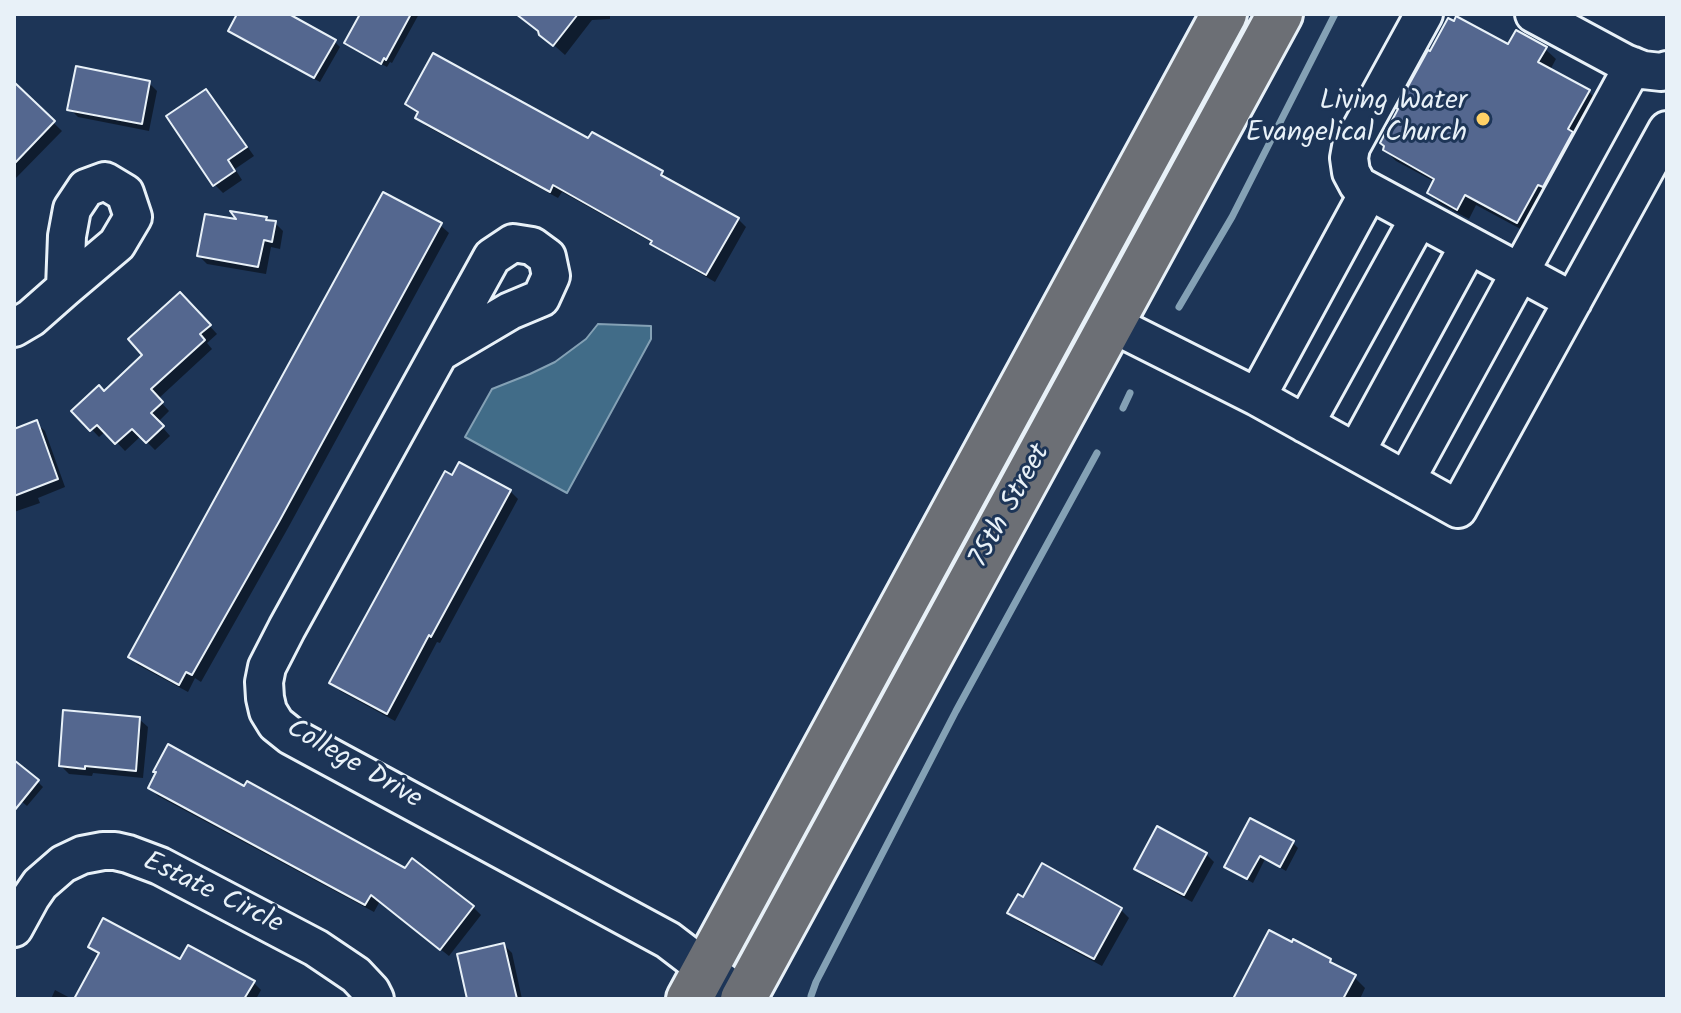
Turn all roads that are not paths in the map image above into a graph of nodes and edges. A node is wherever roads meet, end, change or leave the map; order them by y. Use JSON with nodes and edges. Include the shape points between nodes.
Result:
{"nodes":[{"id":1,"x":1224,"y":14,"type":"edge"},
{"id":2,"x":1280,"y":14,"type":"edge"},
{"id":3,"x":1424,"y":14,"type":"edge"},
{"id":4,"x":1534,"y":14,"type":"edge"},
{"id":5,"x":1650,"y":68,"type":"edge"},
{"id":6,"x":1667,"y":130,"type":"edge"},
{"id":7,"x":1369,"y":191,"type":"junction"},
{"id":8,"x":1419,"y":218,"type":"junction"},
{"id":9,"x":1469,"y":245,"type":"junction"},
{"id":10,"x":1519,"y":272,"type":"junction"},
{"id":11,"x":65,"y":288,"type":"dead end"},
{"id":12,"x":1573,"y":301,"type":"junction"},
{"id":13,"x":1112,"y":324,"type":"junction"},
{"id":14,"x":14,"y":328,"type":"edge"},
{"id":15,"x":439,"y":353,"type":"dead end"},
{"id":16,"x":1257,"y":397,"type":"junction"},
{"id":17,"x":1305,"y":424,"type":"junction"},
{"id":18,"x":1356,"y":452,"type":"junction"},
{"id":19,"x":1406,"y":480,"type":"junction"},
{"id":20,"x":14,"y":928,"type":"edge"},
{"id":21,"x":697,"y":984,"type":"edge"},
{"id":22,"x":375,"y":999,"type":"edge"},
{"id":23,"x":744,"y":999,"type":"edge"}],
"edges":[{"from":1,"to":21,"type":"main road","name":"75th Street"},
{"from":2,"to":13,"type":"main road","name":"75th Street"},
{"from":3,"to":7,"type":"street","via":[[1351,147],[1351,172]]},
{"from":4,"to":5,"type":"street"},
{"from":5,"to":10,"type":"street"},
{"from":6,"to":12,"type":"street"},
{"from":7,"to":8,"type":"street"},
{"from":7,"to":16,"type":"street"},
{"from":8,"to":9,"type":"street"},
{"from":8,"to":17,"type":"street"},
{"from":9,"to":10,"type":"street"},
{"from":9,"to":18,"type":"street"},
{"from":10,"to":12,"type":"street"},
{"from":10,"to":19,"type":"street"},
{"from":11,"to":14,"type":"street"},
{"from":12,"to":19,"type":"street","via":[[1458,509]]},
{"from":13,"to":16,"type":"street"},
{"from":13,"to":23,"type":"main road","name":"75th Street"},
{"from":15,"to":21,"type":"street","name":"College Drive","via":[[267,667],[268,711],[291,736],[668,940]]},
{"from":16,"to":17,"type":"street"},
{"from":17,"to":18,"type":"street"},
{"from":18,"to":19,"type":"street"},
{"from":20,"to":22,"type":"street","name":"Estate Circle","via":[[40,884],[63,864],[103,851],[128,854],[316,948],[356,975]]},
{"from":21,"to":23,"type":"street","name":"College Drive"}]}
